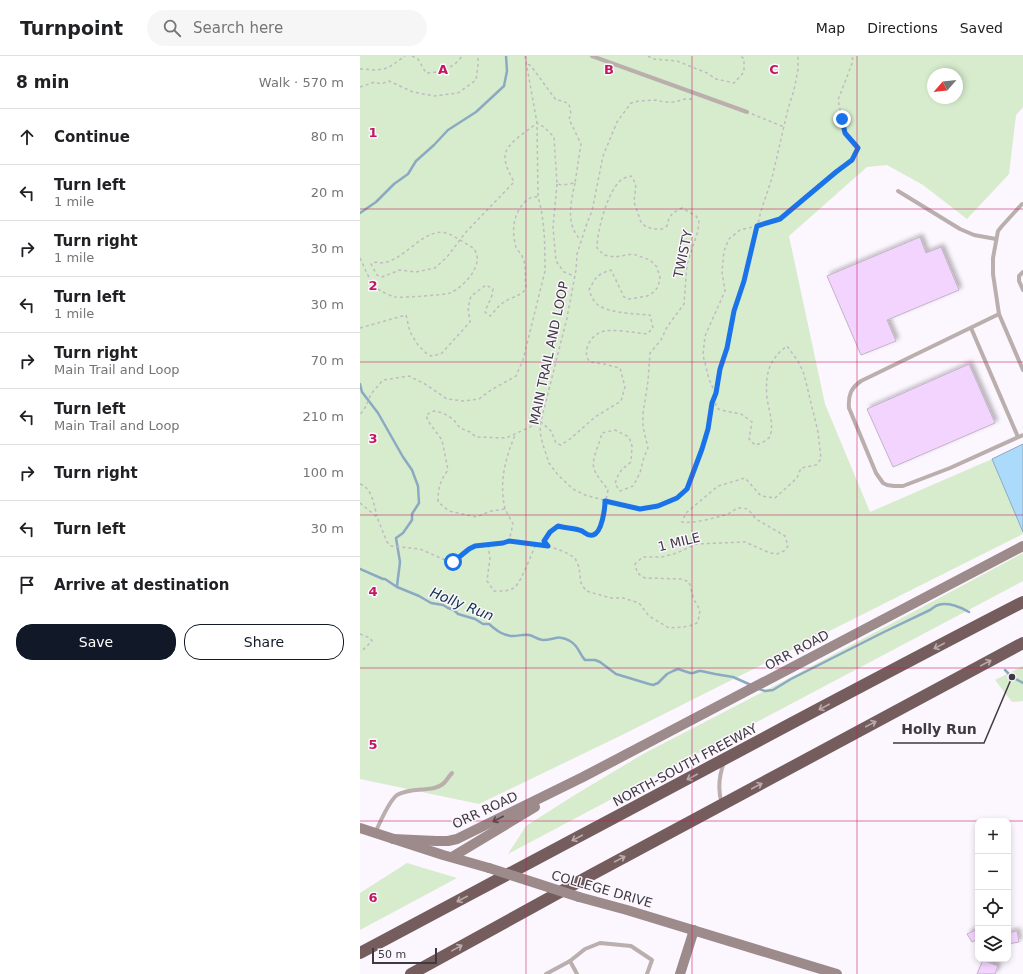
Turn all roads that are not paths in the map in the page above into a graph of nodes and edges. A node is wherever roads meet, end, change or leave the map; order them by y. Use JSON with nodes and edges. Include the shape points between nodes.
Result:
{"nodes":[{"id":1,"x":592,"y":56,"type":"edge"},
{"id":2,"x":747,"y":112,"type":"road end"},
{"id":3,"x":898,"y":191,"type":"dead end"},
{"id":4,"x":1022,"y":204,"type":"dead end"},
{"id":5,"x":996,"y":239,"type":"junction"},
{"id":6,"x":1023,"y":272,"type":"edge"},
{"id":7,"x":1023,"y":290,"type":"edge"},
{"id":8,"x":999,"y":314,"type":"junction"},
{"id":9,"x":971,"y":328,"type":"junction"},
{"id":10,"x":1023,"y":370,"type":"edge"},
{"id":11,"x":1021,"y":436,"type":"edge"},
{"id":12,"x":1023,"y":546,"type":"edge"},
{"id":13,"x":1023,"y":602,"type":"edge"},
{"id":14,"x":1023,"y":643,"type":"edge"},
{"id":15,"x":726,"y":758,"type":"junction"},
{"id":16,"x":452,"y":773,"type":"dead end"},
{"id":17,"x":583,"y":777,"type":"junction"},
{"id":18,"x":722,"y":804,"type":"junction"},
{"id":19,"x":360,"y":828,"type":"edge"},
{"id":20,"x":375,"y":833,"type":"junction"},
{"id":21,"x":393,"y":839,"type":"junction"},
{"id":22,"x":452,"y":857,"type":"junction"},
{"id":23,"x":694,"y":930,"type":"junction"},
{"id":24,"x":360,"y":953,"type":"edge"},
{"id":25,"x":570,"y":961,"type":"junction"},
{"id":26,"x":411,"y":974,"type":"edge"},
{"id":27,"x":546,"y":974,"type":"edge"},
{"id":28,"x":577,"y":974,"type":"edge"},
{"id":29,"x":647,"y":974,"type":"edge"},
{"id":30,"x":680,"y":974,"type":"edge"},
{"id":31,"x":837,"y":974,"type":"edge"}],
"edges":[{"from":1,"to":2,"type":"lane"},
{"from":3,"to":5,"type":"lane","via":[[960,229],[974,235]]},
{"from":4,"to":5,"type":"lane","via":[[998,231]]},
{"from":5,"to":8,"type":"lane","via":[[993,263]]},
{"from":6,"to":7,"type":"lane","via":[[1019,276],[1019,281]]},
{"from":8,"to":9,"type":"lane"},
{"from":8,"to":10,"type":"lane"},
{"from":9,"to":11,"type":"lane"},
{"from":9,"to":11,"type":"lane","via":[[853,386],[849,408],[876,473],[887,485],[903,486]]},
{"from":12,"to":17,"type":"street","name":"ORR ROAD"},
{"from":13,"to":15,"type":"highway","name":"NORTH-SOUTH FREEWAY","one_way":true},
{"from":18,"to":14,"type":"highway","one_way":true},
{"from":15,"to":18,"type":"lane","via":[[718,787]]},
{"from":15,"to":24,"type":"highway","name":"NORTH-SOUTH FREEWAY","one_way":true},
{"from":16,"to":20,"type":"lane","via":[[444,784],[435,788],[407,791],[396,796],[384,812]]},
{"from":17,"to":21,"type":"street","name":"ORR ROAD","one_way":true,"via":[[457,839]]},
{"from":17,"to":22,"type":"street","name":"ORR ROAD"},
{"from":26,"to":18,"type":"highway","one_way":true},
{"from":19,"to":20,"type":"street","name":"COLLEGE DRIVE"},
{"from":20,"to":21,"type":"street","name":"COLLEGE DRIVE"},
{"from":21,"to":22,"type":"street","name":"COLLEGE DRIVE"},
{"from":22,"to":23,"type":"street","name":"COLLEGE DRIVE","bridge":true},
{"from":23,"to":30,"type":"street"},
{"from":23,"to":31,"type":"street","name":"COLLEGE DRIVE"},
{"from":25,"to":27,"type":"lane"},
{"from":25,"to":28,"type":"lane"},
{"from":25,"to":29,"type":"lane","via":[[585,949],[600,943],[631,946],[652,960]]}]}
